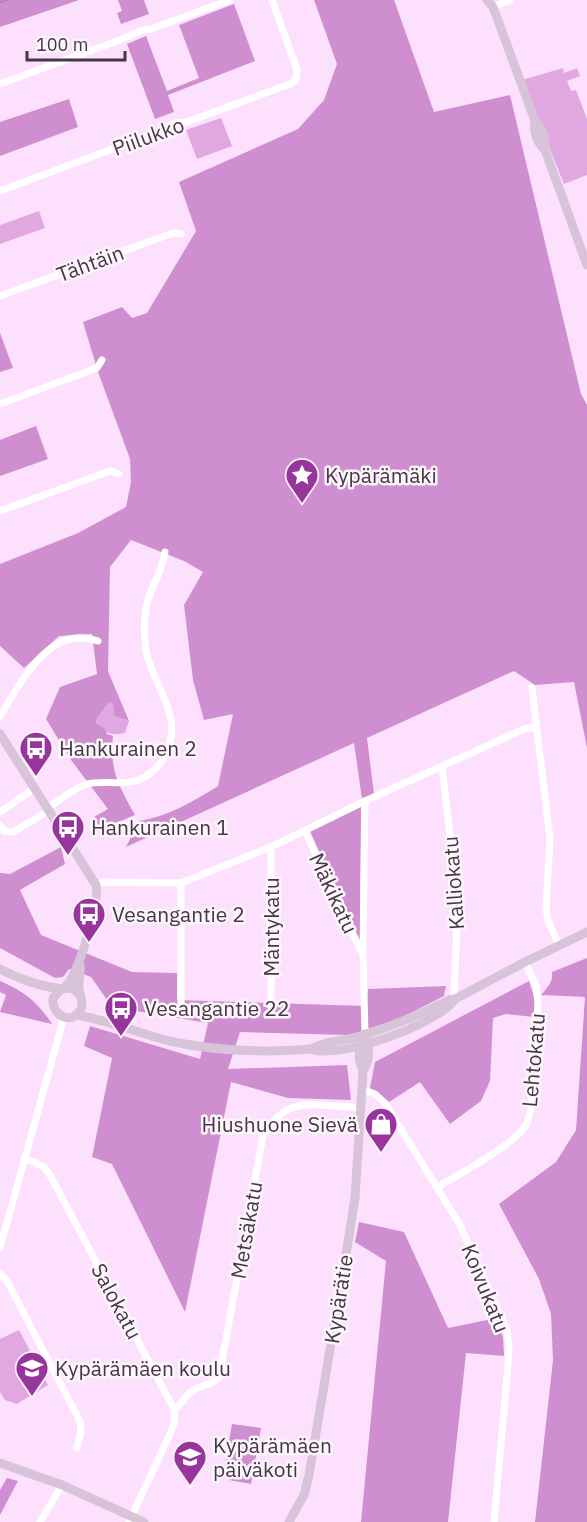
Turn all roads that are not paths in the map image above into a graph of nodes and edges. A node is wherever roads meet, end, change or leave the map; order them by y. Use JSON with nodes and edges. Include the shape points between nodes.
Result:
{"nodes":[{"id":1,"x":230,"y":0,"type":"edge"},
{"id":2,"x":272,"y":0,"type":"edge"},
{"id":3,"x":510,"y":0,"type":"edge"},
{"id":4,"x":491,"y":2,"type":"edge"},
{"id":5,"x":0,"y":84,"type":"edge"},
{"id":6,"x":0,"y":191,"type":"edge"},
{"id":7,"x":181,"y":234,"type":"dead end"},
{"id":8,"x":587,"y":265,"type":"edge"},
{"id":9,"x":0,"y":296,"type":"edge"},
{"id":10,"x":102,"y":360,"type":"dead end"},
{"id":11,"x":0,"y":404,"type":"edge"},
{"id":12,"x":119,"y":474,"type":"dead end"},
{"id":13,"x":0,"y":511,"type":"edge"},
{"id":14,"x":165,"y":552,"type":"dead end"},
{"id":15,"x":98,"y":641,"type":"dead end"},
{"id":16,"x":532,"y":688,"type":"dead end"},
{"id":17,"x":0,"y":716,"type":"edge"},
{"id":18,"x":536,"y":727,"type":"junction"},
{"id":19,"x":0,"y":734,"type":"edge"},
{"id":20,"x":442,"y":767,"type":"junction"},
{"id":21,"x":35,"y":788,"type":"junction"},
{"id":22,"x":365,"y":801,"type":"junction"},
{"id":23,"x":48,"y":809,"type":"junction"},
{"id":24,"x":0,"y":812,"type":"edge"},
{"id":25,"x":0,"y":825,"type":"edge"},
{"id":26,"x":305,"y":831,"type":"junction"},
{"id":27,"x":271,"y":847,"type":"junction"},
{"id":28,"x":181,"y":884,"type":"junction"},
{"id":29,"x":96,"y":885,"type":"junction"},
{"id":30,"x":587,"y":932,"type":"edge"},
{"id":31,"x":559,"y":946,"type":"junction"},
{"id":32,"x":363,"y":954,"type":"junction"},
{"id":33,"x":525,"y":962,"type":"junction"},
{"id":34,"x":80,"y":963,"type":"junction"},
{"id":35,"x":0,"y":969,"type":"edge"},
{"id":36,"x":34,"y":985,"type":"junction"},
{"id":37,"x":63,"y":988,"type":"junction"},
{"id":38,"x":455,"y":999,"type":"junction"},
{"id":39,"x":81,"y":1000,"type":"junction"},
{"id":40,"x":53,"y":1001,"type":"junction"},
{"id":41,"x":181,"y":1004,"type":"dead end"},
{"id":42,"x":271,"y":1006,"type":"dead end"},
{"id":43,"x":76,"y":1015,"type":"junction"},
{"id":44,"x":103,"y":1020,"type":"junction"},
{"id":45,"x":63,"y":1021,"type":"junction"},
{"id":46,"x":365,"y":1034,"type":"junction"},
{"id":47,"x":364,"y":1045,"type":"junction"},
{"id":48,"x":311,"y":1049,"type":"junction"},
{"id":49,"x":361,"y":1089,"type":"junction"},
{"id":50,"x":360,"y":1108,"type":"junction"},
{"id":51,"x":25,"y":1158,"type":"junction"},
{"id":52,"x":438,"y":1187,"type":"junction"},
{"id":53,"x":0,"y":1248,"type":"edge"},
{"id":54,"x":0,"y":1274,"type":"edge"},
{"id":55,"x":174,"y":1409,"type":"junction"},
{"id":56,"x":77,"y":1448,"type":"dead end"},
{"id":57,"x":0,"y":1463,"type":"edge"},
{"id":58,"x":62,"y":1485,"type":"junction"},
{"id":59,"x":131,"y":1519,"type":"edge"},
{"id":60,"x":40,"y":1522,"type":"edge"},
{"id":61,"x":144,"y":1522,"type":"edge"},
{"id":62,"x":289,"y":1522,"type":"edge"},
{"id":63,"x":494,"y":1522,"type":"edge"}],
"edges":[{"from":1,"to":5,"type":"street"},
{"from":2,"to":6,"type":"street","name":"Piilukko","via":[[297,69],[296,80]]},
{"from":3,"to":4,"type":"street"},
{"from":4,"to":8,"type":"street","via":[[534,121],[546,142],[545,150]]},
{"from":7,"to":9,"type":"street","name":"Tähtäin","via":[[173,233]]},
{"from":10,"to":11,"type":"street","via":[[97,368]]},
{"from":12,"to":13,"type":"street","via":[[110,471]]},
{"from":14,"to":23,"type":"street","via":[[147,604],[145,642],[148,661],[172,716],[171,743],[164,758],[145,777],[127,783],[86,785]]},
{"from":15,"to":17,"type":"street","via":[[78,638],[48,650],[36,661]]},
{"from":16,"to":18,"type":"street"},
{"from":18,"to":20,"type":"street"},
{"from":18,"to":31,"type":"street","via":[[550,839],[546,909]]},
{"from":19,"to":21,"type":"street"},
{"from":20,"to":22,"type":"street"},
{"from":20,"to":38,"type":"street","name":"Kalliokatu","via":[[459,902]]},
{"from":21,"to":23,"type":"street"},
{"from":21,"to":24,"type":"street"},
{"from":22,"to":26,"type":"street"},
{"from":22,"to":32,"type":"street","name":"Kypärätie"},
{"from":23,"to":25,"type":"street","via":[[13,832],[4,831]]},
{"from":23,"to":29,"type":"street"},
{"from":26,"to":27,"type":"street"},
{"from":26,"to":32,"type":"street","name":"Mäkikatu"},
{"from":27,"to":28,"type":"street"},
{"from":27,"to":42,"type":"street","name":"Mäntykatu"},
{"from":28,"to":29,"type":"street"},
{"from":28,"to":41,"type":"street"},
{"from":29,"to":34,"type":"street","via":[[97,897]]},
{"from":30,"to":31,"type":"street"},
{"from":31,"to":33,"type":"street"},
{"from":32,"to":46,"type":"street","name":"Kypärätie"},
{"from":33,"to":38,"type":"street"},
{"from":33,"to":52,"type":"street","name":"Lehtokatu","via":[[536,985],[538,1003],[527,1124],[503,1146]]},
{"from":34,"to":37,"type":"street"},
{"from":34,"to":39,"type":"street"},
{"from":35,"to":36,"type":"street"},
{"from":36,"to":37,"type":"street"},
{"from":36,"to":40,"type":"street"},
{"from":37,"to":39,"type":"street","via":[[72,988]]},
{"from":37,"to":40,"type":"street"},
{"from":38,"to":46,"type":"street"},
{"from":38,"to":47,"type":"street","via":[[452,1005],[423,1022]]},
{"from":39,"to":43,"type":"street"},
{"from":39,"to":44,"type":"street"},
{"from":40,"to":45,"type":"street"},
{"from":43,"to":44,"type":"street"},
{"from":43,"to":45,"type":"street"},
{"from":44,"to":48,"type":"street","via":[[167,1040],[211,1048]]},
{"from":45,"to":51,"type":"street"},
{"from":46,"to":47,"type":"street","name":"Kypärätie"},
{"from":46,"to":48,"type":"street"},
{"from":47,"to":48,"type":"street","via":[[317,1052]]},
{"from":47,"to":49,"type":"street","name":"Kypärätie","via":[[368,1059]]},
{"from":49,"to":50,"type":"street","name":"Kypärätie"},
{"from":49,"to":52,"type":"street","name":"Koivukatu","via":[[385,1103]]},
{"from":50,"to":55,"type":"street","name":"Metsäkatu","via":[[300,1106],[289,1108],[269,1124],[263,1136],[219,1377],[192,1390],[181,1406]]},
{"from":50,"to":62,"type":"street","name":"Kypärätie","via":[[352,1219],[309,1475],[304,1495]]},
{"from":51,"to":53,"type":"street"},
{"from":51,"to":55,"type":"street","name":"Salokatu","via":[[44,1167],[50,1175]]},
{"from":52,"to":63,"type":"street","name":"Koivukatu","via":[[460,1225],[507,1330],[509,1347]]},
{"from":54,"to":56,"type":"street","via":[[80,1421]]},
{"from":55,"to":59,"type":"street","via":[[173,1426]]},
{"from":57,"to":58,"type":"street"},
{"from":58,"to":59,"type":"street"},
{"from":58,"to":60,"type":"street"},
{"from":59,"to":61,"type":"street"}]}
